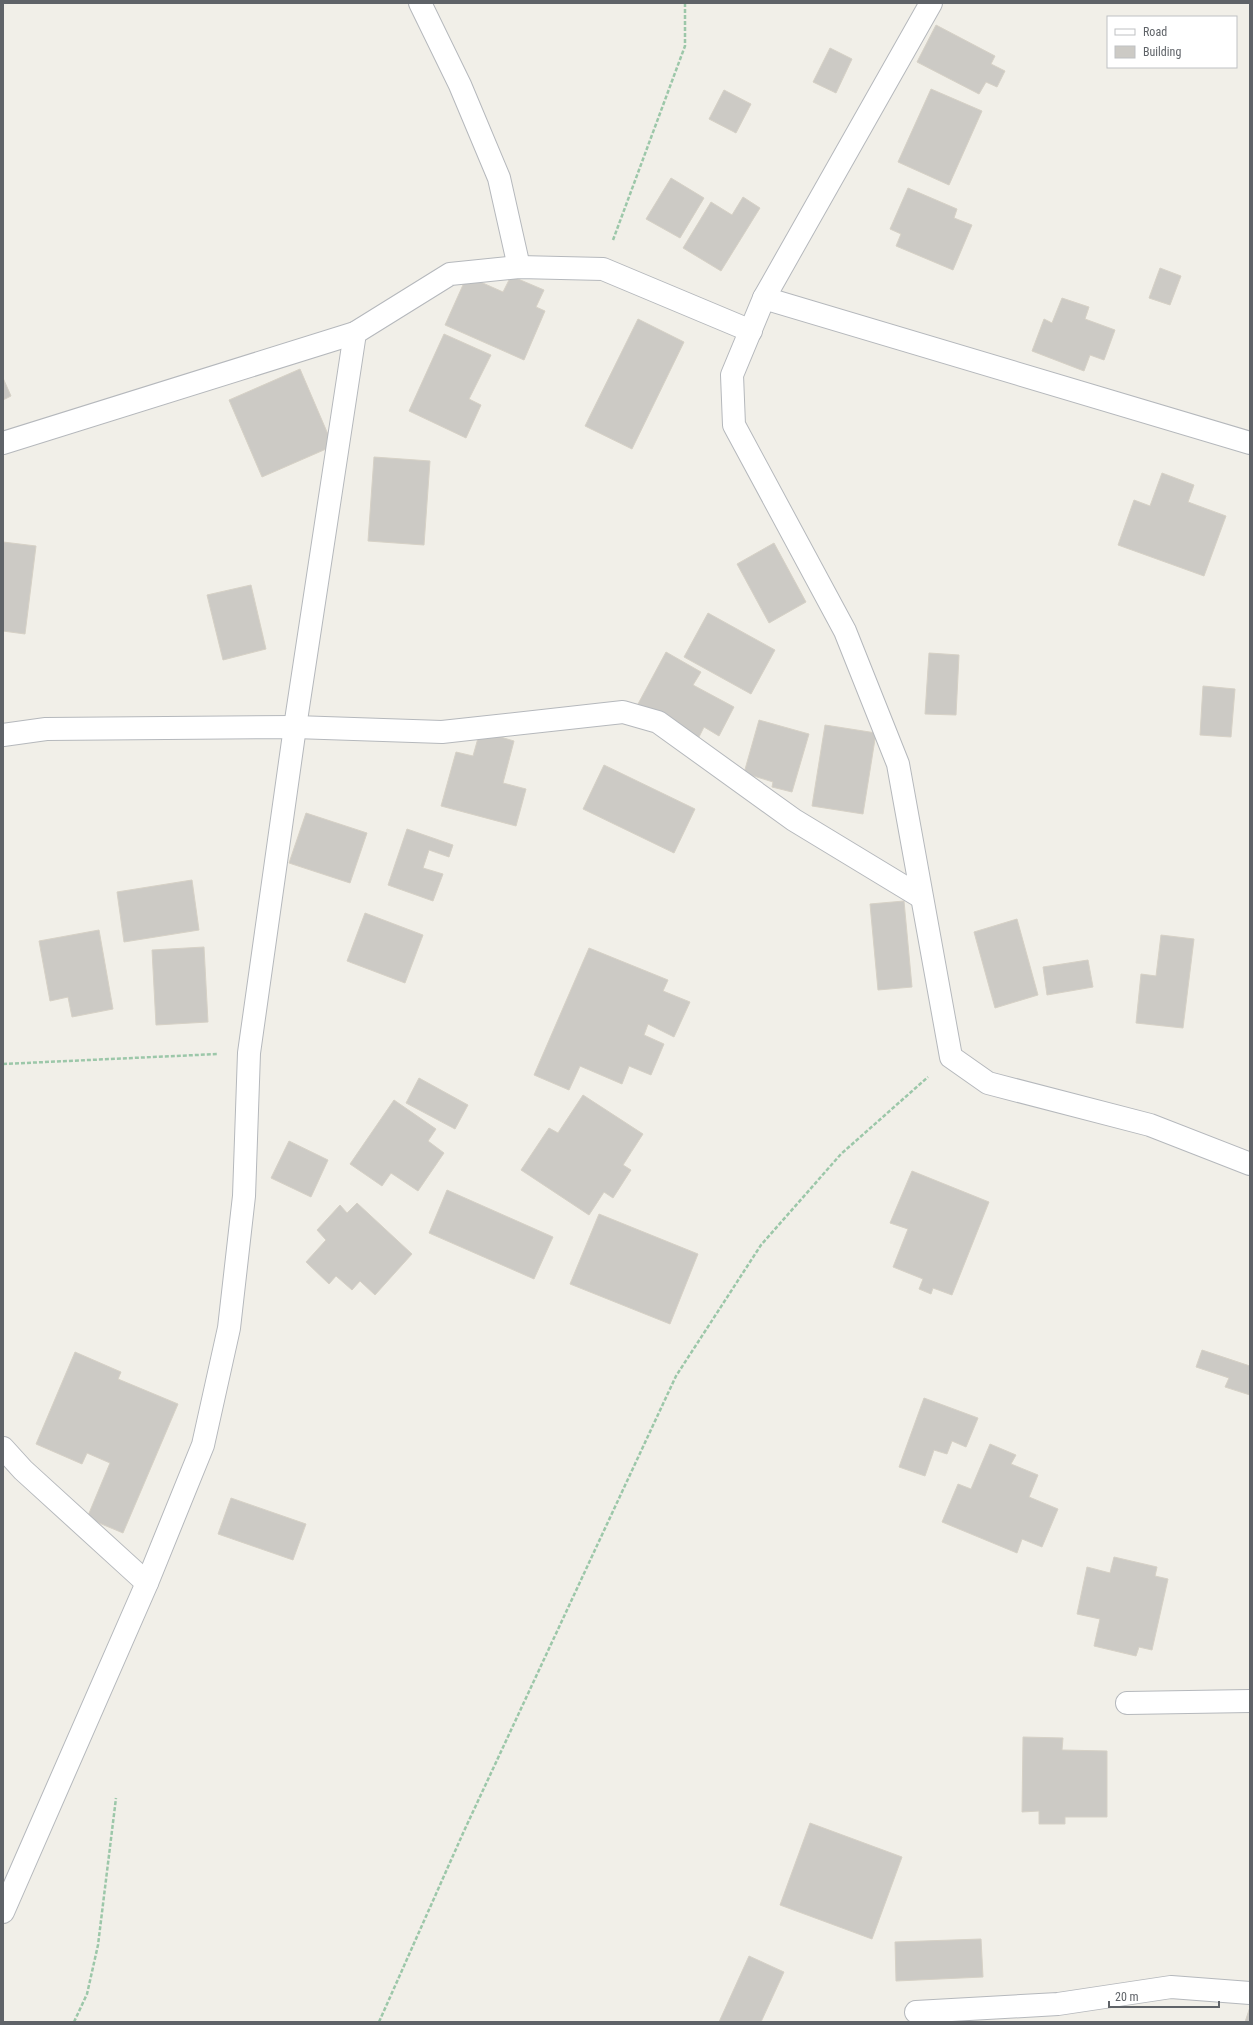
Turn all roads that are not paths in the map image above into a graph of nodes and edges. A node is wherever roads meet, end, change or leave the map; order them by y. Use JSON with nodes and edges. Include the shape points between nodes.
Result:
{"nodes":[{"id":1,"x":420,"y":3,"type":"edge"},
{"id":2,"x":931,"y":3,"type":"edge"},
{"id":3,"x":519,"y":267,"type":"junction"},
{"id":4,"x":764,"y":298,"type":"junction"},
{"id":5,"x":751,"y":331,"type":"junction"},
{"id":6,"x":355,"y":333,"type":"junction"},
{"id":7,"x":3,"y":443,"type":"edge"},
{"id":8,"x":1250,"y":443,"type":"edge"},
{"id":9,"x":295,"y":728,"type":"junction"},
{"id":10,"x":3,"y":735,"type":"edge"},
{"id":11,"x":921,"y":898,"type":"junction"},
{"id":12,"x":1250,"y":1164,"type":"edge"},
{"id":13,"x":3,"y":1448,"type":"edge"},
{"id":14,"x":147,"y":1583,"type":"junction"},
{"id":15,"x":1250,"y":1701,"type":"edge"},
{"id":16,"x":1127,"y":1703,"type":"dead end"},
{"id":17,"x":3,"y":1912,"type":"edge"},
{"id":18,"x":1250,"y":1993,"type":"edge"},
{"id":19,"x":916,"y":2012,"type":"dead end"}],
"edges":[{"from":1,"to":3,"type":"street","via":[[460,85],[499,178]]},
{"from":2,"to":4,"type":"street"},
{"from":3,"to":5,"type":"street","via":[[603,269]]},
{"from":3,"to":6,"type":"street","via":[[450,274]]},
{"from":4,"to":5,"type":"street"},
{"from":4,"to":8,"type":"street"},
{"from":5,"to":11,"type":"street","via":[[732,375],[734,425],[845,631],[898,764]]},
{"from":6,"to":7,"type":"street"},
{"from":6,"to":9,"type":"street"},
{"from":9,"to":10,"type":"street","via":[[46,729]]},
{"from":9,"to":11,"type":"street","via":[[442,732],[623,712],[658,722],[794,820]]},
{"from":9,"to":14,"type":"street","via":[[249,1053],[244,1196],[229,1328],[203,1446]]},
{"from":11,"to":12,"type":"street","via":[[951,1057],[988,1082],[1150,1124]]},
{"from":13,"to":14,"type":"street","via":[[23,1470]]},
{"from":14,"to":17,"type":"street"},
{"from":15,"to":16,"type":"street"},
{"from":18,"to":19,"type":"street","via":[[1171,1987],[1058,2004]]}]}
